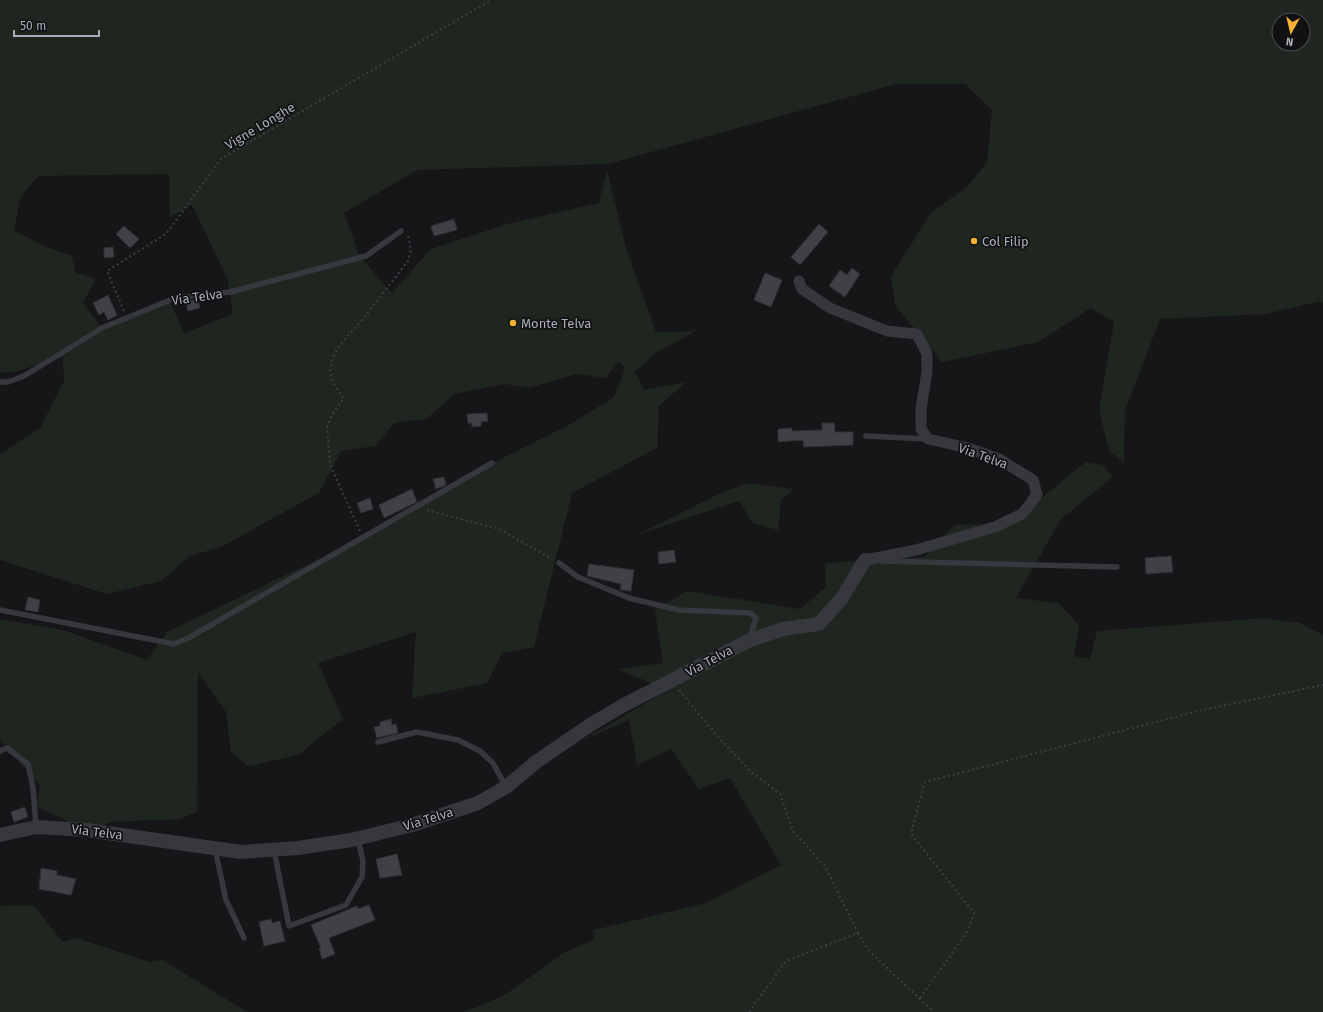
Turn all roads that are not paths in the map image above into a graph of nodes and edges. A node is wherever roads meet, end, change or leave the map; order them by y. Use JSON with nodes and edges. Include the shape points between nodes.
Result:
{"nodes":[{"id":1,"x":401,"y":231,"type":"road end"},
{"id":2,"x":799,"y":281,"type":"dead end"},
{"id":3,"x":0,"y":382,"type":"edge"},
{"id":4,"x":866,"y":436,"type":"dead end"},
{"id":5,"x":928,"y":439,"type":"junction"},
{"id":6,"x":492,"y":463,"type":"dead end"},
{"id":7,"x":865,"y":560,"type":"junction"},
{"id":8,"x":559,"y":562,"type":"road end"},
{"id":9,"x":1117,"y":567,"type":"dead end"},
{"id":10,"x":0,"y":610,"type":"edge"},
{"id":11,"x":750,"y":640,"type":"junction"},
{"id":12,"x":378,"y":742,"type":"dead end"},
{"id":13,"x":0,"y":751,"type":"edge"},
{"id":14,"x":506,"y":787,"type":"junction"},
{"id":15,"x":36,"y":826,"type":"junction"},
{"id":16,"x":0,"y":835,"type":"edge"},
{"id":17,"x":358,"y":838,"type":"junction"},
{"id":18,"x":215,"y":848,"type":"junction"},
{"id":19,"x":274,"y":850,"type":"junction"},
{"id":20,"x":244,"y":938,"type":"dead end"}],
"edges":[{"from":1,"to":3,"type":"lane","name":"Via Telva","via":[[366,256],[230,292],[175,298],[102,328],[24,376]]},
{"from":2,"to":5,"type":"street","via":[[802,289],[830,308],[888,331],[917,334],[927,354],[921,429]]},
{"from":4,"to":5,"type":"lane"},
{"from":5,"to":7,"type":"street","name":"Via Telva","via":[[968,448],[999,459],[1033,480],[1037,495],[1022,514],[995,527],[916,550]]},
{"from":6,"to":10,"type":"lane","via":[[174,644]]},
{"from":7,"to":9,"type":"lane"},
{"from":7,"to":11,"type":"street","name":"Via Telva","via":[[842,598],[819,624],[783,629]]},
{"from":8,"to":11,"type":"lane","via":[[578,577],[629,598],[678,610],[750,613],[756,618]]},
{"from":11,"to":14,"type":"street","name":"Via Telva","via":[[590,725],[536,762]]},
{"from":12,"to":14,"type":"lane","via":[[417,732],[458,740],[480,751],[493,763]]},
{"from":13,"to":15,"type":"lane","via":[[7,748],[28,764]]},
{"from":14,"to":17,"type":"street","name":"Via Telva","via":[[478,803],[412,825]]},
{"from":15,"to":16,"type":"street","name":"Via Telva"},
{"from":15,"to":18,"type":"street","name":"Via Telva","via":[[87,830]]},
{"from":17,"to":19,"type":"street","name":"Via Telva"},
{"from":17,"to":19,"type":"lane","via":[[363,861],[362,878],[346,905],[289,926]]},
{"from":18,"to":19,"type":"street","name":"Via Telva","via":[[241,852]]},
{"from":18,"to":20,"type":"lane","via":[[226,900]]}]}
